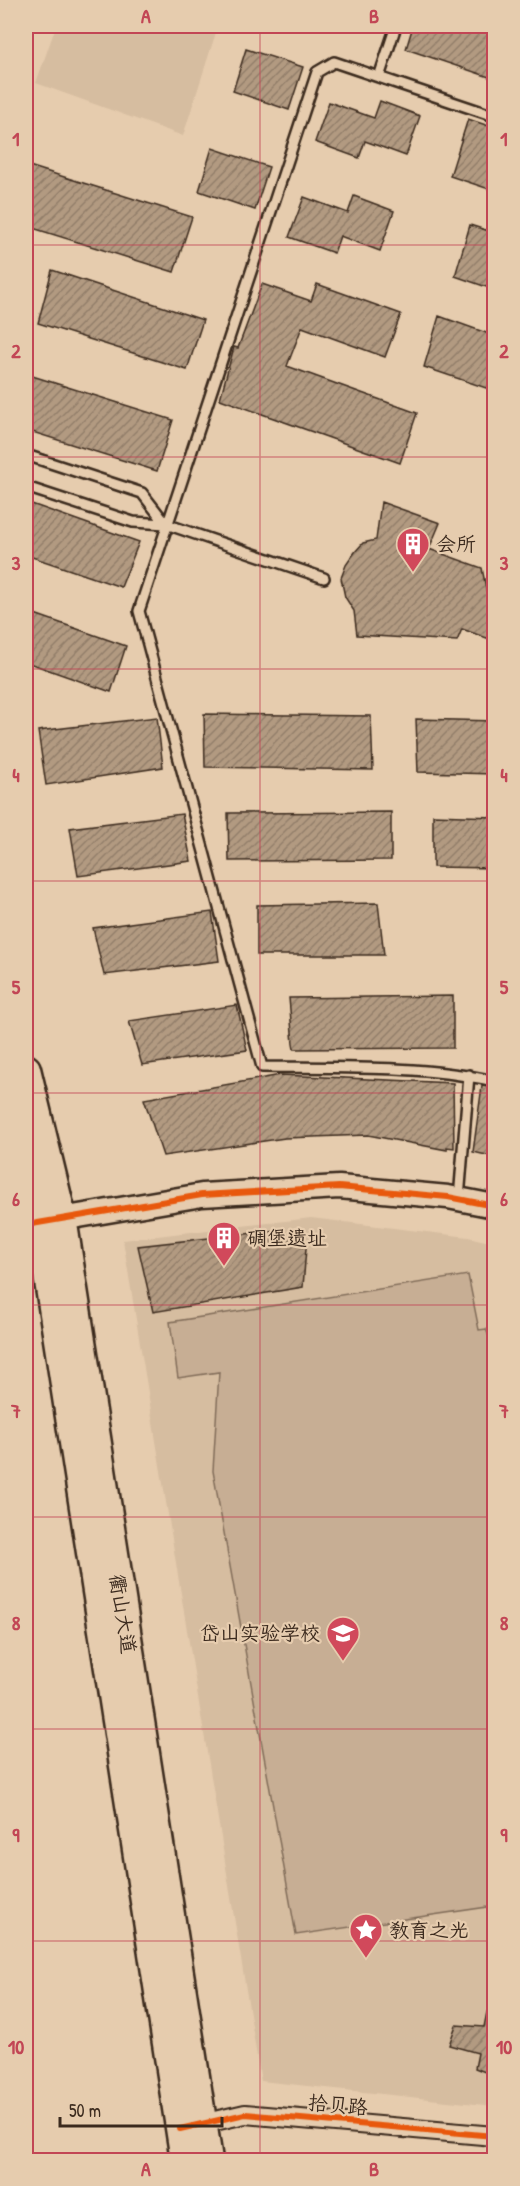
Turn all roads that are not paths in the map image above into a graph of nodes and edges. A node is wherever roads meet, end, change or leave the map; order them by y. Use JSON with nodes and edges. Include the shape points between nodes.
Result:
{"nodes":[{"id":1,"x":396,"y":26,"type":"edge"},
{"id":2,"x":379,"y":77,"type":"junction"},
{"id":3,"x":495,"y":116,"type":"edge"},
{"id":4,"x":26,"y":455,"type":"edge"},
{"id":5,"x":26,"y":487,"type":"edge"},
{"id":6,"x":166,"y":524,"type":"junction"},
{"id":7,"x":324,"y":578,"type":"dead end"},
{"id":8,"x":26,"y":1070,"type":"edge"},
{"id":9,"x":469,"y":1075,"type":"junction"},
{"id":10,"x":495,"y":1081,"type":"edge"},
{"id":11,"x":26,"y":1162,"type":"edge"},
{"id":12,"x":459,"y":1199,"type":"junction"},
{"id":13,"x":495,"y":1206,"type":"edge"},
{"id":14,"x":43,"y":1222,"type":"edge"},
{"id":15,"x":191,"y":2127,"type":"junction"},
{"id":16,"x":495,"y":2136,"type":"edge"},
{"id":17,"x":185,"y":2160,"type":"edge"},
{"id":18,"x":208,"y":2160,"type":"edge"}],
"edges":[{"from":1,"to":2,"type":"lane"},
{"from":2,"to":3,"type":"lane"},
{"from":2,"to":6,"type":"lane","via":[[334,62],[317,72]]},
{"from":4,"to":6,"type":"lane","via":[[142,493]]},
{"from":5,"to":6,"type":"lane","via":[[133,522]]},
{"from":6,"to":7,"type":"lane"},
{"from":6,"to":9,"type":"lane","via":[[139,611],[262,1067]]},
{"from":8,"to":14,"type":"main road","name":"衢山大道"},
{"from":9,"to":10,"type":"lane"},
{"from":9,"to":12,"type":"lane"},
{"from":11,"to":14,"type":"main road","name":"衢山大道"},
{"from":12,"to":13,"type":"street"},
{"from":12,"to":14,"type":"street","via":[[339,1187],[202,1195]]},
{"from":14,"to":15,"type":"main road","name":"衢山大道"},
{"from":15,"to":16,"type":"street","name":"拾贝路","via":[[245,2114]]},
{"from":15,"to":17,"type":"main road","name":"衢山大道"},
{"from":15,"to":18,"type":"main road","name":"衢山大道"}]}
